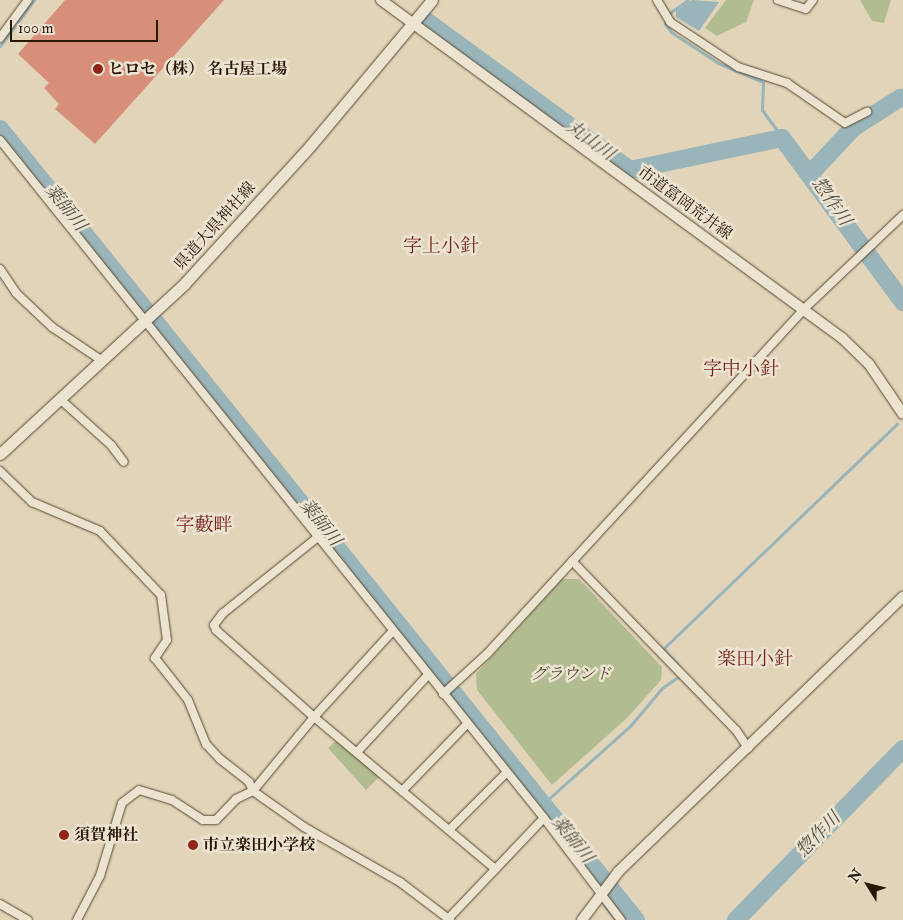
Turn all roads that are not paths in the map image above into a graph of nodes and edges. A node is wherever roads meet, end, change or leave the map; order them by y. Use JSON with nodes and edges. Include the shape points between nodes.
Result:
{"nodes":[{"id":1,"x":28,"y":0,"type":"edge"},
{"id":2,"x":381,"y":0,"type":"edge"},
{"id":3,"x":432,"y":0,"type":"edge"},
{"id":4,"x":657,"y":0,"type":"edge"},
{"id":5,"x":778,"y":0,"type":"edge"},
{"id":6,"x":813,"y":0,"type":"edge"},
{"id":7,"x":415,"y":25,"type":"junction"},
{"id":8,"x":0,"y":38,"type":"edge"},
{"id":9,"x":866,"y":112,"type":"dead end"},
{"id":10,"x":0,"y":140,"type":"edge"},
{"id":11,"x":903,"y":215,"type":"edge"},
{"id":12,"x":0,"y":268,"type":"edge"},
{"id":13,"x":804,"y":309,"type":"junction"},
{"id":14,"x":144,"y":320,"type":"junction"},
{"id":15,"x":101,"y":360,"type":"junction"},
{"id":16,"x":60,"y":399,"type":"junction"},
{"id":17,"x":903,"y":414,"type":"edge"},
{"id":18,"x":0,"y":454,"type":"edge"},
{"id":19,"x":124,"y":462,"type":"dead end"},
{"id":20,"x":0,"y":471,"type":"edge"},
{"id":21,"x":318,"y":538,"type":"junction"},
{"id":22,"x":572,"y":561,"type":"junction"},
{"id":23,"x":903,"y":597,"type":"edge"},
{"id":24,"x":392,"y":632,"type":"junction"},
{"id":25,"x":428,"y":675,"type":"junction"},
{"id":26,"x":445,"y":693,"type":"junction"},
{"id":27,"x":314,"y":717,"type":"junction"},
{"id":28,"x":466,"y":725,"type":"junction"},
{"id":29,"x":748,"y":748,"type":"junction"},
{"id":30,"x":358,"y":750,"type":"junction"},
{"id":31,"x":506,"y":773,"type":"junction"},
{"id":32,"x":253,"y":791,"type":"junction"},
{"id":33,"x":402,"y":791,"type":"junction"},
{"id":34,"x":544,"y":818,"type":"junction"},
{"id":35,"x":449,"y":830,"type":"junction"},
{"id":36,"x":494,"y":868,"type":"junction"},
{"id":37,"x":600,"y":895,"type":"junction"},
{"id":38,"x":0,"y":904,"type":"edge"},
{"id":39,"x":449,"y":919,"type":"edge"},
{"id":40,"x":28,"y":920,"type":"edge"},
{"id":41,"x":77,"y":920,"type":"edge"},
{"id":42,"x":582,"y":920,"type":"edge"},
{"id":43,"x":621,"y":920,"type":"edge"}],
"edges":[{"from":1,"to":8,"type":"street"},
{"from":2,"to":7,"type":"street","name":"市道富岡荒井線"},
{"from":3,"to":7,"type":"main road","name":"県道大県神社線"},
{"from":4,"to":9,"type":"street","via":[[670,22],[727,61],[787,83],[845,123]]},
{"from":5,"to":6,"type":"street","via":[[806,9]]},
{"from":7,"to":13,"type":"street","name":"市道富岡荒井線"},
{"from":7,"to":14,"type":"main road","name":"県道大県神社線","via":[[185,283]]},
{"from":10,"to":14,"type":"street"},
{"from":11,"to":13,"type":"street"},
{"from":12,"to":15,"type":"street","via":[[16,293],[52,327]]},
{"from":13,"to":17,"type":"street","name":"市道富岡荒井線","via":[[869,364]]},
{"from":13,"to":22,"type":"street"},
{"from":14,"to":15,"type":"main road","name":"県道大県神社線"},
{"from":14,"to":21,"type":"street"},
{"from":15,"to":16,"type":"main road","name":"県道大県神社線"},
{"from":16,"to":18,"type":"main road","name":"県道大県神社線"},
{"from":16,"to":19,"type":"street","via":[[111,445]]},
{"from":20,"to":32,"type":"street","via":[[32,502],[100,531],[161,595],[167,640],[155,658],[188,700],[206,744],[248,782]]},
{"from":21,"to":24,"type":"street"},
{"from":21,"to":27,"type":"street","via":[[243,596],[214,625]]},
{"from":22,"to":26,"type":"street"},
{"from":22,"to":29,"type":"street"},
{"from":23,"to":29,"type":"street"},
{"from":24,"to":25,"type":"street"},
{"from":24,"to":27,"type":"street"},
{"from":25,"to":26,"type":"street"},
{"from":25,"to":30,"type":"street"},
{"from":26,"to":28,"type":"street"},
{"from":27,"to":30,"type":"street"},
{"from":27,"to":32,"type":"street"},
{"from":28,"to":31,"type":"street"},
{"from":28,"to":33,"type":"street"},
{"from":29,"to":37,"type":"street","via":[[619,871]]},
{"from":30,"to":33,"type":"street"},
{"from":31,"to":34,"type":"street"},
{"from":31,"to":35,"type":"street"},
{"from":32,"to":39,"type":"street","via":[[304,827],[400,882]]},
{"from":32,"to":41,"type":"street","via":[[236,798],[221,816],[210,822],[172,800],[138,790],[122,803],[100,876]]},
{"from":33,"to":35,"type":"street"},
{"from":34,"to":36,"type":"street"},
{"from":34,"to":37,"type":"street"},
{"from":35,"to":36,"type":"street"},
{"from":36,"to":39,"type":"street"},
{"from":37,"to":42,"type":"street"},
{"from":37,"to":43,"type":"street"},
{"from":38,"to":40,"type":"street"}]}
